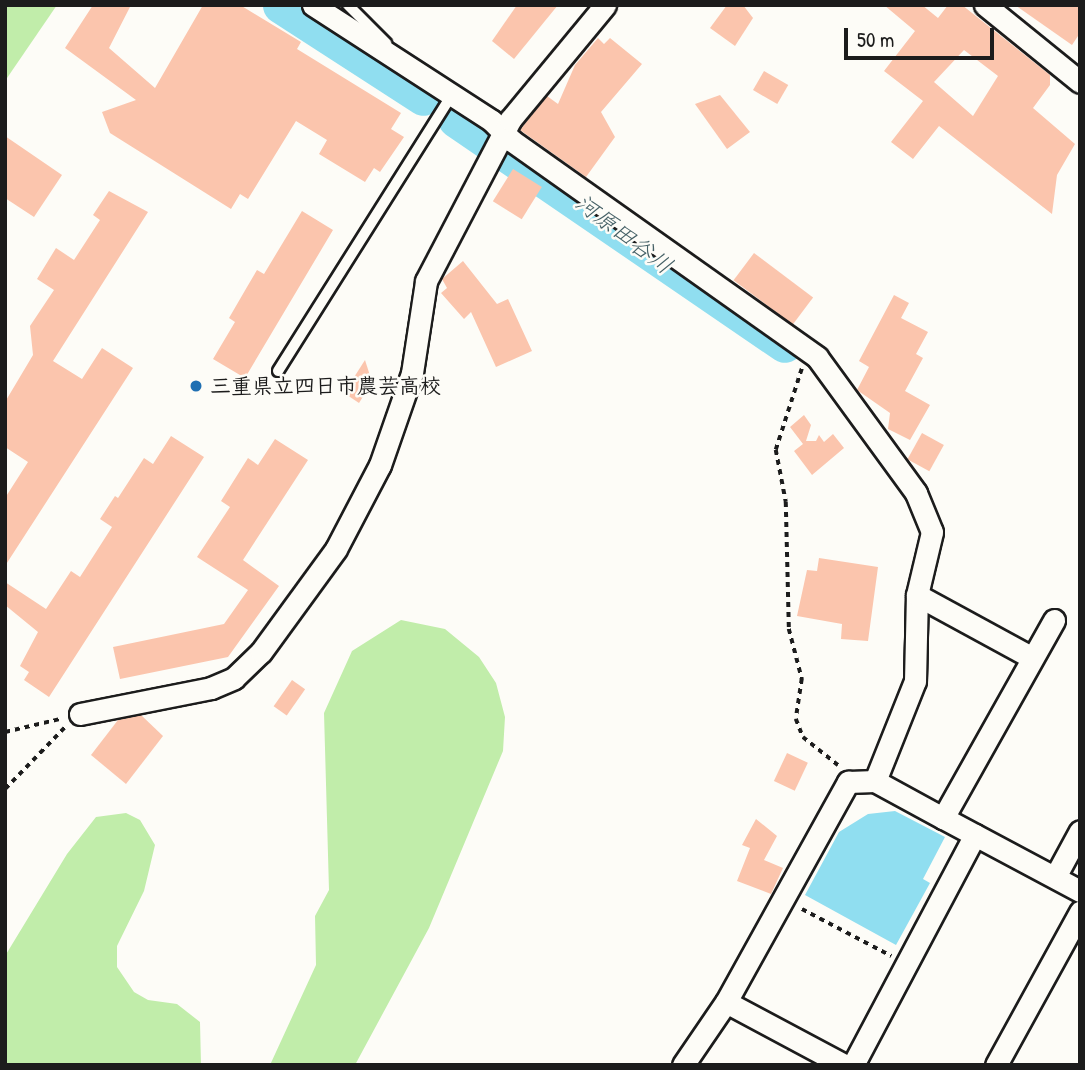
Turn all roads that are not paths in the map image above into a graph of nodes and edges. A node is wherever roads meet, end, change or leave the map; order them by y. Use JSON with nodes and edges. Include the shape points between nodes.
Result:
{"nodes":[{"id":1,"x":313,"y":5,"type":"edge"},
{"id":2,"x":348,"y":5,"type":"edge"},
{"id":3,"x":605,"y":5,"type":"edge"},
{"id":4,"x":985,"y":5,"type":"edge"},
{"id":5,"x":413,"y":70,"type":"junction"},
{"id":6,"x":1080,"y":82,"type":"edge"},
{"id":7,"x":452,"y":95,"type":"junction"},
{"id":8,"x":500,"y":142,"type":"junction"},
{"id":9,"x":278,"y":371,"type":"dead end"},
{"id":10,"x":917,"y":595,"type":"junction"},
{"id":11,"x":1054,"y":621,"type":"dead end"},
{"id":12,"x":1029,"y":656,"type":"junction"},
{"id":13,"x":79,"y":714,"type":"road end"},
{"id":14,"x":875,"y":781,"type":"junction"},
{"id":15,"x":943,"y":818,"type":"junction"},
{"id":16,"x":1080,"y":831,"type":"edge"},
{"id":17,"x":975,"y":835,"type":"junction"},
{"id":18,"x":1055,"y":877,"type":"junction"},
{"id":19,"x":1080,"y":891,"type":"edge"},
{"id":20,"x":1080,"y":912,"type":"edge"},
{"id":21,"x":726,"y":1002,"type":"junction"},
{"id":22,"x":683,"y":1065,"type":"edge"},
{"id":23,"x":844,"y":1065,"type":"edge"},
{"id":24,"x":853,"y":1065,"type":"edge"},
{"id":25,"x":996,"y":1065,"type":"edge"}],
"edges":[{"from":1,"to":5,"type":"street"},
{"from":2,"to":5,"type":"lane"},
{"from":3,"to":8,"type":"street"},
{"from":4,"to":6,"type":"street"},
{"from":5,"to":7,"type":"street"},
{"from":7,"to":8,"type":"street"},
{"from":7,"to":9,"type":"lane"},
{"from":8,"to":10,"type":"street","via":[[812,353],[916,493],[932,532]]},
{"from":8,"to":13,"type":"street","via":[[426,281],[412,373],[380,465],[336,548],[261,652],[234,678],[211,688]]},
{"from":10,"to":12,"type":"street"},
{"from":10,"to":14,"type":"street","via":[[915,681]]},
{"from":11,"to":12,"type":"street"},
{"from":12,"to":15,"type":"street"},
{"from":14,"to":15,"type":"street"},
{"from":14,"to":21,"type":"street","via":[[848,782]]},
{"from":15,"to":17,"type":"street"},
{"from":16,"to":18,"type":"street"},
{"from":17,"to":18,"type":"street"},
{"from":17,"to":24,"type":"street"},
{"from":18,"to":19,"type":"street"},
{"from":20,"to":25,"type":"street"},
{"from":21,"to":22,"type":"street"},
{"from":21,"to":23,"type":"street"}]}
